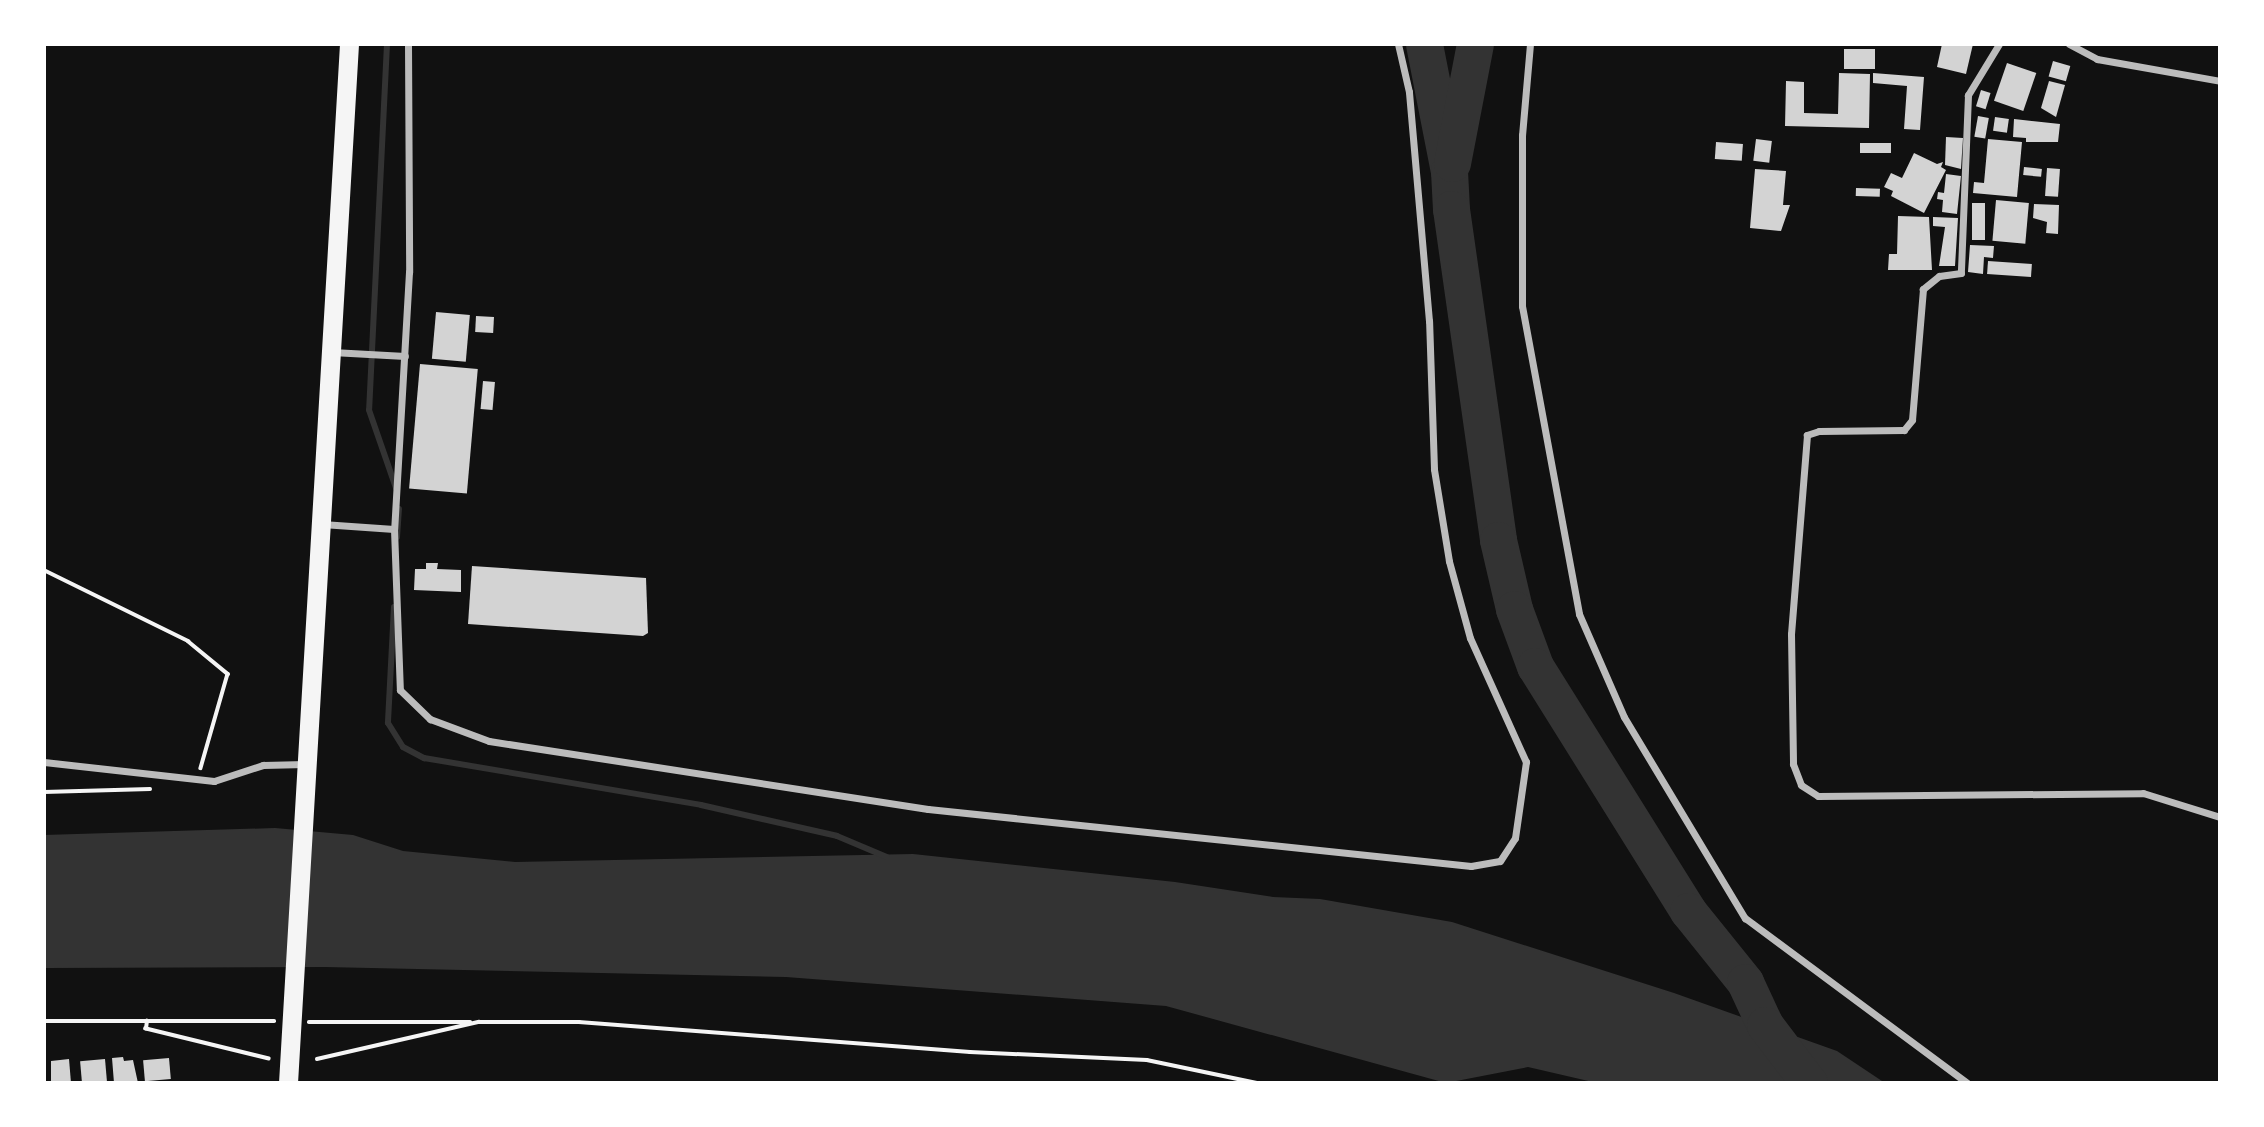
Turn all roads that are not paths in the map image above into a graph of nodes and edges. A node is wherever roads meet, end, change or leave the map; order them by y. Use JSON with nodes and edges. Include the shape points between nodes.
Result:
{"nodes":[{"id":1,"x":349,"y":44,"type":"edge"},
{"id":2,"x":408,"y":44,"type":"edge"},
{"id":3,"x":1398,"y":44,"type":"edge"},
{"id":4,"x":1530,"y":44,"type":"edge"},
{"id":5,"x":2000,"y":44,"type":"edge"},
{"id":6,"x":2068,"y":44,"type":"edge"},
{"id":7,"x":2220,"y":81,"type":"edge"},
{"id":8,"x":332,"y":352,"type":"junction"},
{"id":9,"x":405,"y":356,"type":"junction"},
{"id":10,"x":322,"y":524,"type":"junction"},
{"id":11,"x":394,"y":529,"type":"junction"},
{"id":12,"x":44,"y":762,"type":"edge"},
{"id":13,"x":306,"y":764,"type":"junction"},
{"id":14,"x":2220,"y":817,"type":"edge"},
{"id":15,"x":288,"y":1083,"type":"edge"},
{"id":16,"x":1967,"y":1083,"type":"edge"}],
"edges":[{"from":1,"to":8,"type":"highway"},
{"from":2,"to":9,"type":"street"},
{"from":3,"to":11,"type":"street","via":[[1409,92],[1429,321],[1434,470],[1449,561],[1470,638],[1526,762],[1515,838],[1500,861],[1471,866],[928,808],[489,741],[430,719],[400,690]]},
{"from":4,"to":16,"type":"street","via":[[1522,135],[1522,306],[1579,614],[1624,717],[1745,918]]},
{"from":5,"to":14,"type":"street","via":[[1969,95],[1961,273],[1939,276],[1923,289],[1912,420],[1904,430],[1807,435],[1791,634],[1793,764],[1801,785],[1818,796],[2143,793]]},
{"from":6,"to":7,"type":"street","via":[[2097,59]]},
{"from":8,"to":9,"type":"street"},
{"from":8,"to":10,"type":"highway"},
{"from":9,"to":11,"type":"street"},
{"from":10,"to":11,"type":"street"},
{"from":10,"to":13,"type":"highway"},
{"from":12,"to":13,"type":"street","via":[[214,781],[263,765]]},
{"from":13,"to":15,"type":"highway"}]}
